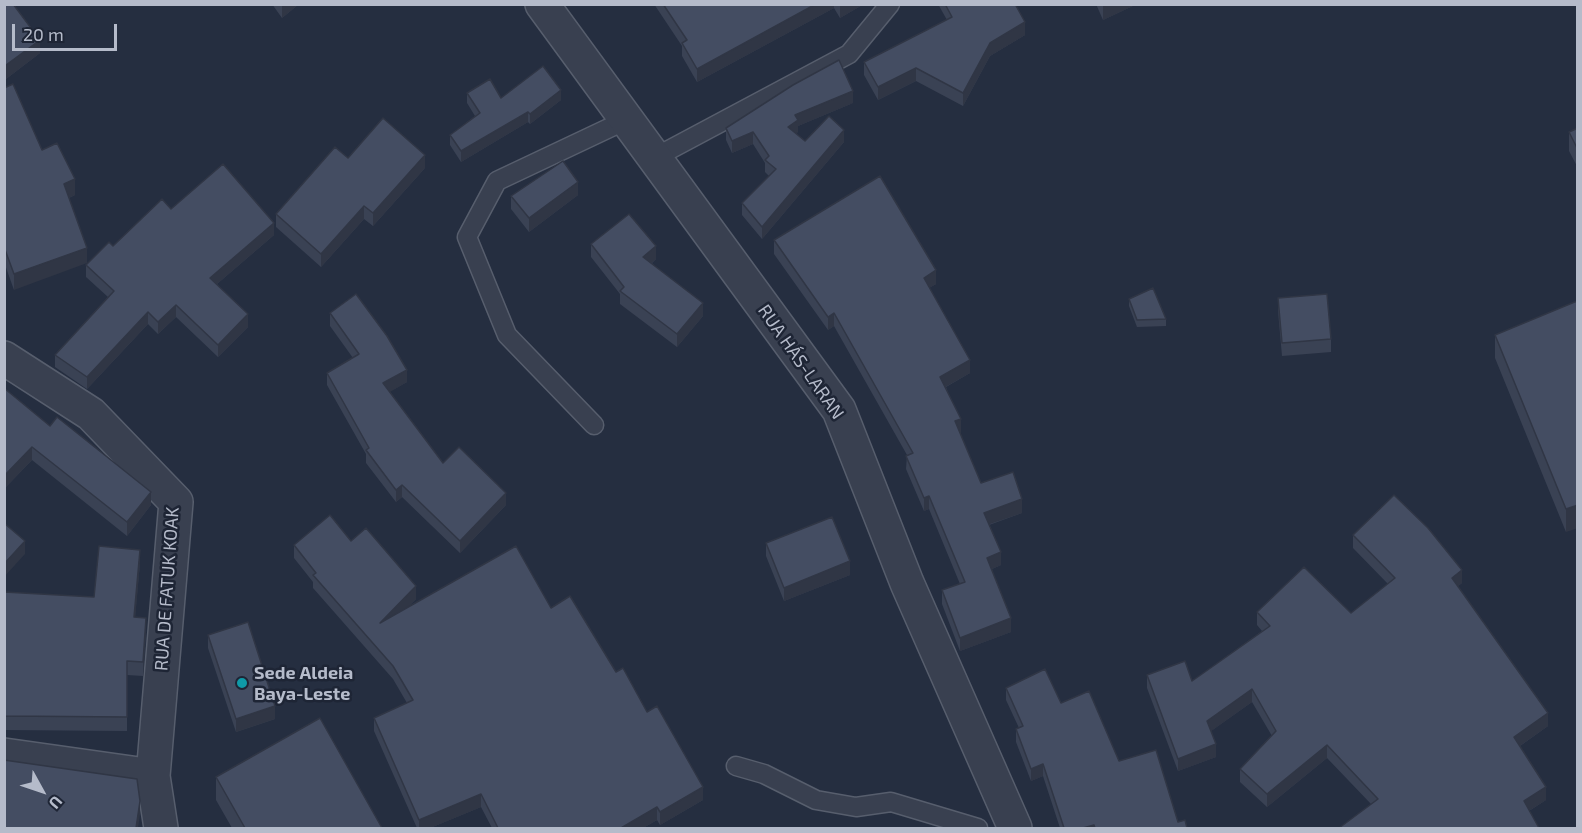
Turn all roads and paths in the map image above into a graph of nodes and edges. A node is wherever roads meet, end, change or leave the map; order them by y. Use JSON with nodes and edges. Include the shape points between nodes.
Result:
{"nodes":[{"id":1,"x":542,"y":4,"type":"edge"},
{"id":2,"x":890,"y":4,"type":"edge"},
{"id":3,"x":626,"y":120,"type":"junction"},
{"id":4,"x":654,"y":158,"type":"junction"},
{"id":5,"x":4,"y":358,"type":"edge"},
{"id":6,"x":594,"y":425,"type":"dead end"},
{"id":7,"x":4,"y":755,"type":"edge"},
{"id":8,"x":736,"y":766,"type":"dead end"},
{"id":9,"x":153,"y":776,"type":"junction"},
{"id":10,"x":160,"y":828,"type":"edge"},
{"id":11,"x":978,"y":828,"type":"edge"},
{"id":12,"x":1015,"y":828,"type":"edge"}],
"edges":[{"from":1,"to":3,"type":"street","name":"RUA HÁS-LARAN"},
{"from":2,"to":4,"type":"lane","via":[[849,54]]},
{"from":3,"to":4,"type":"street","name":"RUA HÁS-LARAN"},
{"from":3,"to":6,"type":"lane","via":[[497,182],[467,237],[507,335]]},
{"from":4,"to":12,"type":"street","name":"RUA HÁS-LARAN","via":[[838,410],[907,583]]},
{"from":5,"to":9,"type":"street","name":"RUA DE FATUK KOAK","via":[[91,414],[176,502]]},
{"from":7,"to":9,"type":"street"},
{"from":8,"to":11,"type":"lane","via":[[764,774],[816,800],[856,807],[891,802]]},
{"from":9,"to":10,"type":"street","name":"RUA DE FATUK KOAK"}]}
